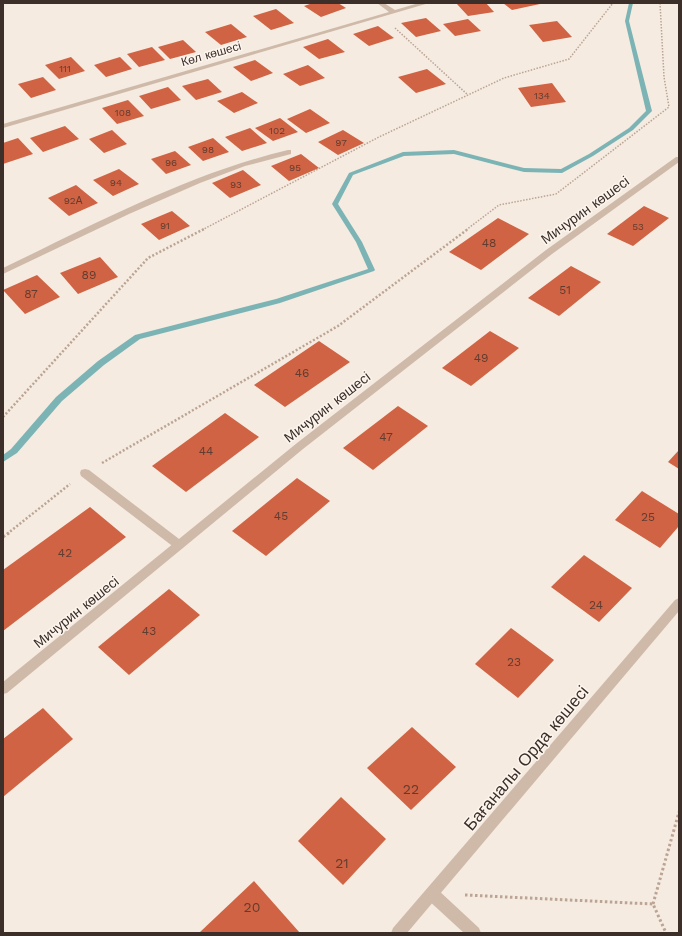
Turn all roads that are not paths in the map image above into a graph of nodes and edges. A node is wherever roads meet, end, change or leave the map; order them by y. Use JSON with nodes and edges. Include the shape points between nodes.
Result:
{"nodes":[{"id":1,"x":380,"y":3,"type":"edge"},
{"id":2,"x":426,"y":3,"type":"edge"},
{"id":3,"x":394,"y":12,"type":"junction"},
{"id":4,"x":3,"y":126,"type":"edge"},
{"id":5,"x":288,"y":152,"type":"dead end"},
{"id":6,"x":679,"y":159,"type":"edge"},
{"id":7,"x":3,"y":271,"type":"edge"},
{"id":8,"x":85,"y":473,"type":"road end"},
{"id":9,"x":179,"y":545,"type":"junction"},
{"id":10,"x":679,"y":604,"type":"edge"},
{"id":11,"x":3,"y":689,"type":"edge"},
{"id":12,"x":432,"y":894,"type":"junction"},
{"id":13,"x":398,"y":933,"type":"edge"},
{"id":14,"x":474,"y":933,"type":"edge"}],
"edges":[{"from":1,"to":3,"type":"street"},
{"from":2,"to":3,"type":"street","name":"Көл көшесі"},
{"from":3,"to":4,"type":"street","name":"Көл көшесі"},
{"from":5,"to":7,"type":"street","via":[[206,178],[123,213]]},
{"from":6,"to":9,"type":"street","name":"Мичурин көшесі","via":[[549,252],[300,446]]},
{"from":8,"to":9,"type":"street"},
{"from":9,"to":11,"type":"street","name":"Мичурин көшесі"},
{"from":10,"to":12,"type":"street","name":"Бағаналы Орда көшесі"},
{"from":12,"to":13,"type":"street","name":"Бағаналы Орда көшесі"},
{"from":12,"to":14,"type":"street"}]}
